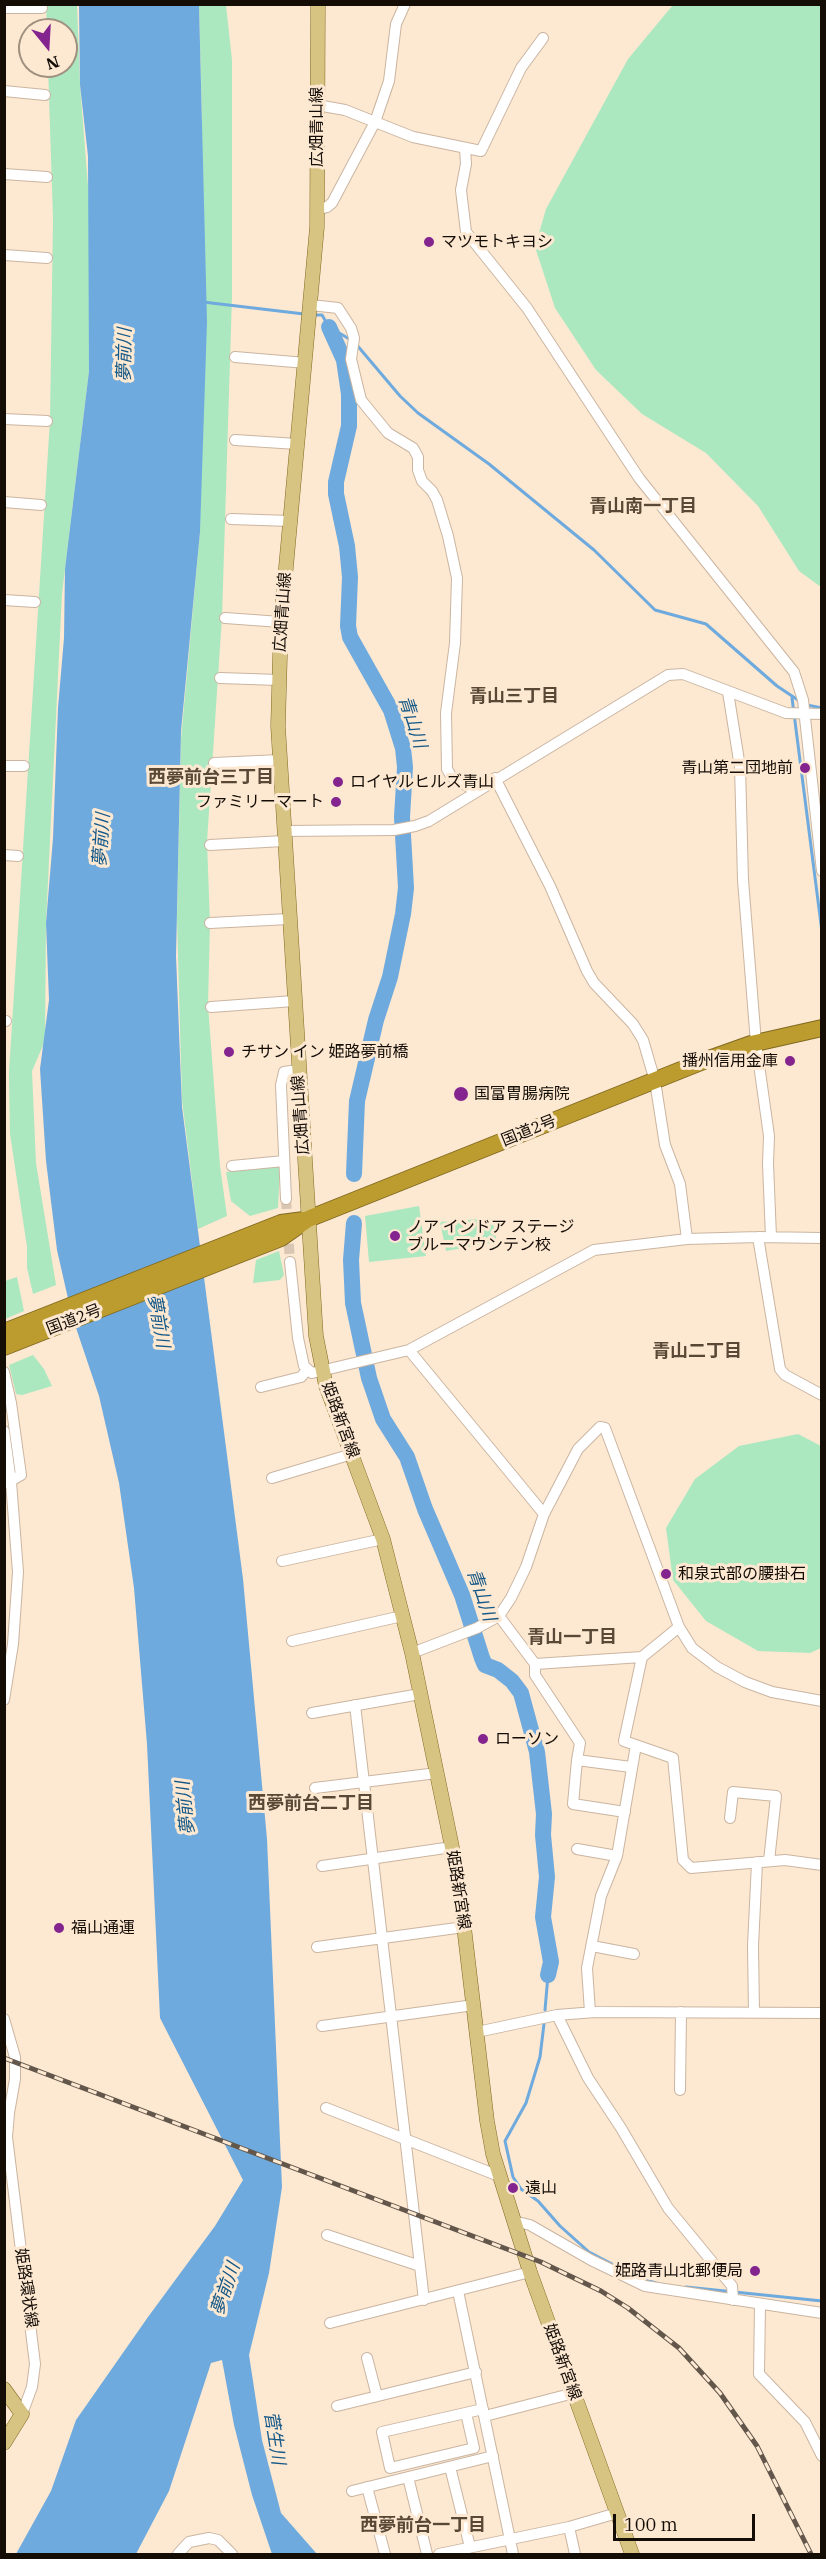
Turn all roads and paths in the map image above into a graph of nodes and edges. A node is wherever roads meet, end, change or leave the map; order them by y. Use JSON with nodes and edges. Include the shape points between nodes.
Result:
{"nodes":[{"id":1,"x":318,"y":4,"type":"edge"},
{"id":2,"x":405,"y":4,"type":"edge"},
{"id":3,"x":4,"y":8,"type":"edge"},
{"id":4,"x":42,"y":8,"type":"dead end"},
{"id":5,"x":543,"y":38,"type":"dead end"},
{"id":6,"x":4,"y":91,"type":"edge"},
{"id":7,"x":45,"y":95,"type":"dead end"},
{"id":8,"x":317,"y":105,"type":"junction"},
{"id":9,"x":375,"y":122,"type":"junction"},
{"id":10,"x":465,"y":149,"type":"junction"},
{"id":11,"x":4,"y":174,"type":"edge"},
{"id":12,"x":46,"y":177,"type":"dead end"},
{"id":13,"x":317,"y":209,"type":"junction"},
{"id":14,"x":4,"y":255,"type":"edge"},
{"id":15,"x":47,"y":258,"type":"dead end"},
{"id":16,"x":311,"y":307,"type":"junction"},
{"id":17,"x":236,"y":357,"type":"dead end"},
{"id":18,"x":306,"y":363,"type":"junction"},
{"id":19,"x":4,"y":419,"type":"edge"},
{"id":20,"x":47,"y":421,"type":"dead end"},
{"id":21,"x":235,"y":440,"type":"dead end"},
{"id":22,"x":297,"y":444,"type":"junction"},
{"id":23,"x":4,"y":502,"type":"edge"},
{"id":24,"x":41,"y":505,"type":"dead end"},
{"id":25,"x":231,"y":519,"type":"dead end"},
{"id":26,"x":290,"y":521,"type":"junction"},
{"id":27,"x":4,"y":600,"type":"edge"},
{"id":28,"x":35,"y":602,"type":"dead end"},
{"id":29,"x":225,"y":618,"type":"dead end"},
{"id":30,"x":281,"y":622,"type":"junction"},
{"id":31,"x":220,"y":678,"type":"dead end"},
{"id":32,"x":279,"y":680,"type":"junction"},
{"id":33,"x":728,"y":692,"type":"junction"},
{"id":34,"x":822,"y":714,"type":"edge"},
{"id":35,"x":804,"y":715,"type":"junction"},
{"id":36,"x":280,"y":760,"type":"junction"},
{"id":37,"x":214,"y":763,"type":"dead end"},
{"id":38,"x":4,"y":766,"type":"edge"},
{"id":39,"x":24,"y":766,"type":"dead end"},
{"id":40,"x":495,"y":778,"type":"junction"},
{"id":41,"x":475,"y":791,"type":"junction"},
{"id":42,"x":284,"y":836,"type":"junction"},
{"id":43,"x":210,"y":845,"type":"dead end"},
{"id":44,"x":4,"y":855,"type":"edge"},
{"id":45,"x":18,"y":856,"type":"dead end"},
{"id":46,"x":821,"y":869,"type":"edge"},
{"id":47,"x":289,"y":919,"type":"junction"},
{"id":48,"x":210,"y":923,"type":"dead end"},
{"id":49,"x":294,"y":1001,"type":"junction"},
{"id":50,"x":211,"y":1006,"type":"dead end"},
{"id":51,"x":822,"y":1028,"type":"edge"},
{"id":52,"x":756,"y":1043,"type":"junction"},
{"id":53,"x":298,"y":1070,"type":"junction"},
{"id":54,"x":655,"y":1081,"type":"junction"},
{"id":55,"x":284,"y":1161,"type":"junction"},
{"id":56,"x":232,"y":1166,"type":"dead end"},
{"id":57,"x":286,"y":1199,"type":"tunnel mouth"},
{"id":58,"x":308,"y":1219,"type":"junction"},
{"id":59,"x":758,"y":1237,"type":"junction"},
{"id":60,"x":771,"y":1237,"type":"junction"},
{"id":61,"x":822,"y":1238,"type":"edge"},
{"id":62,"x":687,"y":1239,"type":"junction"},
{"id":63,"x":290,"y":1262,"type":"tunnel mouth"},
{"id":64,"x":42,"y":1325,"type":"junction"},
{"id":65,"x":4,"y":1332,"type":"edge"},
{"id":66,"x":4,"y":1347,"type":"edge"},
{"id":67,"x":409,"y":1350,"type":"junction"},
{"id":68,"x":307,"y":1370,"type":"junction"},
{"id":69,"x":322,"y":1371,"type":"junction"},
{"id":70,"x":4,"y":1372,"type":"edge"},
{"id":71,"x":261,"y":1387,"type":"dead end"},
{"id":72,"x":822,"y":1395,"type":"edge"},
{"id":73,"x":4,"y":1431,"type":"edge"},
{"id":74,"x":352,"y":1454,"type":"junction"},
{"id":75,"x":272,"y":1478,"type":"dead end"},
{"id":76,"x":8,"y":1483,"type":"edge"},
{"id":77,"x":544,"y":1514,"type":"junction"},
{"id":78,"x":383,"y":1539,"type":"junction"},
{"id":79,"x":282,"y":1561,"type":"dead end"},
{"id":80,"x":402,"y":1616,"type":"junction"},
{"id":81,"x":499,"y":1616,"type":"junction"},
{"id":82,"x":679,"y":1627,"type":"junction"},
{"id":83,"x":292,"y":1641,"type":"dead end"},
{"id":84,"x":412,"y":1653,"type":"junction"},
{"id":85,"x":642,"y":1657,"type":"junction"},
{"id":86,"x":535,"y":1664,"type":"junction"},
{"id":87,"x":420,"y":1694,"type":"junction"},
{"id":88,"x":4,"y":1700,"type":"edge"},
{"id":89,"x":822,"y":1701,"type":"edge"},
{"id":90,"x":355,"y":1705,"type":"junction"},
{"id":91,"x":312,"y":1713,"type":"dead end"},
{"id":92,"x":636,"y":1745,"type":"junction"},
{"id":93,"x":577,"y":1760,"type":"junction"},
{"id":94,"x":631,"y":1767,"type":"junction"},
{"id":95,"x":437,"y":1773,"type":"junction"},
{"id":96,"x":362,"y":1782,"type":"junction"},
{"id":97,"x":315,"y":1788,"type":"dead end"},
{"id":98,"x":625,"y":1812,"type":"junction"},
{"id":99,"x":730,"y":1818,"type":"dead end"},
{"id":100,"x":452,"y":1847,"type":"junction"},
{"id":101,"x":577,"y":1849,"type":"dead end"},
{"id":102,"x":617,"y":1856,"type":"junction"},
{"id":103,"x":373,"y":1858,"type":"junction"},
{"id":104,"x":769,"y":1861,"type":"junction"},
{"id":105,"x":757,"y":1862,"type":"junction"},
{"id":106,"x":822,"y":1865,"type":"edge"},
{"id":107,"x":322,"y":1866,"type":"dead end"},
{"id":108,"x":464,"y":1927,"type":"junction"},
{"id":109,"x":382,"y":1939,"type":"junction"},
{"id":110,"x":592,"y":1946,"type":"junction"},
{"id":111,"x":317,"y":1947,"type":"dead end"},
{"id":112,"x":634,"y":1953,"type":"dead end"},
{"id":113,"x":474,"y":2005,"type":"junction"},
{"id":114,"x":681,"y":2012,"type":"junction"},
{"id":115,"x":754,"y":2012,"type":"junction"},
{"id":116,"x":590,"y":2013,"type":"junction"},
{"id":117,"x":822,"y":2013,"type":"edge"},
{"id":118,"x":557,"y":2014,"type":"junction"},
{"id":119,"x":390,"y":2016,"type":"junction"},
{"id":120,"x":4,"y":2019,"type":"edge"},
{"id":121,"x":322,"y":2026,"type":"dead end"},
{"id":122,"x":477,"y":2031,"type":"junction"},
{"id":123,"x":680,"y":2090,"type":"dead end"},
{"id":124,"x":326,"y":2108,"type":"dead end"},
{"id":125,"x":404,"y":2137,"type":"junction"},
{"id":126,"x":7,"y":2159,"type":"edge"},
{"id":127,"x":499,"y":2176,"type":"junction"},
{"id":128,"x":513,"y":2221,"type":"junction"},
{"id":129,"x":327,"y":2235,"type":"dead end"},
{"id":130,"x":420,"y":2266,"type":"junction"},
{"id":131,"x":530,"y":2272,"type":"junction"},
{"id":132,"x":459,"y":2290,"type":"junction"},
{"id":133,"x":424,"y":2300,"type":"junction"},
{"id":134,"x":733,"y":2300,"type":"junction"},
{"id":135,"x":760,"y":2305,"type":"junction"},
{"id":136,"x":822,"y":2313,"type":"edge"},
{"id":137,"x":330,"y":2323,"type":"dead end"},
{"id":138,"x":367,"y":2358,"type":"dead end"},
{"id":139,"x":476,"y":2372,"type":"junction"},
{"id":140,"x":4,"y":2389,"type":"edge"},
{"id":141,"x":574,"y":2393,"type":"junction"},
{"id":142,"x":378,"y":2396,"type":"junction"},
{"id":143,"x":337,"y":2406,"type":"dead end"},
{"id":144,"x":466,"y":2413,"type":"dead end"},
{"id":145,"x":484,"y":2413,"type":"junction"},
{"id":146,"x":22,"y":2414,"type":"junction"},
{"id":147,"x":4,"y":2443,"type":"edge"},
{"id":148,"x":493,"y":2456,"type":"junction"},
{"id":149,"x":822,"y":2456,"type":"edge"},
{"id":150,"x":450,"y":2466,"type":"junction"},
{"id":151,"x":408,"y":2477,"type":"junction"},
{"id":152,"x":367,"y":2487,"type":"junction"},
{"id":153,"x":352,"y":2491,"type":"dead end"},
{"id":154,"x":617,"y":2513,"type":"junction"},
{"id":155,"x":569,"y":2527,"type":"junction"},
{"id":156,"x":510,"y":2538,"type":"junction"},
{"id":157,"x":470,"y":2547,"type":"junction"},
{"id":158,"x":178,"y":2554,"type":"edge"},
{"id":159,"x":232,"y":2554,"type":"edge"},
{"id":160,"x":385,"y":2554,"type":"edge"},
{"id":161,"x":428,"y":2554,"type":"edge"},
{"id":162,"x":439,"y":2554,"type":"edge"},
{"id":163,"x":513,"y":2554,"type":"edge"},
{"id":164,"x":575,"y":2554,"type":"edge"},
{"id":165,"x":632,"y":2554,"type":"edge"}],
"edges":[{"from":1,"to":8,"type":"main road","name":"広畑青山線"},
{"from":2,"to":9,"type":"street","via":[[396,24],[389,81]]},
{"from":3,"to":4,"type":"street"},
{"from":5,"to":10,"type":"street","via":[[521,68],[485,148]]},
{"from":6,"to":7,"type":"street"},
{"from":8,"to":9,"type":"street","via":[[345,110]]},
{"from":8,"to":13,"type":"main road","name":"広畑青山線"},
{"from":9,"to":10,"type":"street","via":[[414,137]]},
{"from":9,"to":13,"type":"street","via":[[332,203]]},
{"from":10,"to":35,"type":"street","via":[[460,190],[466,232],[527,308],[639,478],[794,672]]},
{"from":11,"to":12,"type":"street"},
{"from":13,"to":16,"type":"main road","name":"広畑青山線"},
{"from":14,"to":15,"type":"street"},
{"from":16,"to":18,"type":"main road","name":"広畑青山線"},
{"from":16,"to":41,"type":"street","via":[[338,308],[351,328],[351,355],[361,400],[388,433],[413,448],[422,481],[432,491],[448,536],[457,578],[457,620],[446,713],[447,769]]},
{"from":17,"to":18,"type":"street"},
{"from":18,"to":22,"type":"main road","name":"広畑青山線"},
{"from":19,"to":20,"type":"street"},
{"from":21,"to":22,"type":"street"},
{"from":22,"to":26,"type":"main road","name":"広畑青山線"},
{"from":23,"to":24,"type":"street"},
{"from":25,"to":26,"type":"street"},
{"from":26,"to":30,"type":"main road","name":"広畑青山線"},
{"from":27,"to":28,"type":"street"},
{"from":29,"to":30,"type":"street"},
{"from":30,"to":32,"type":"main road","name":"広畑青山線"},
{"from":31,"to":32,"type":"street"},
{"from":32,"to":36,"type":"main road","name":"広畑青山線"},
{"from":33,"to":35,"type":"street","via":[[786,713]]},
{"from":33,"to":40,"type":"street","via":[[683,674],[668,675]]},
{"from":33,"to":52,"type":"street","via":[[740,767]]},
{"from":34,"to":35,"type":"street"},
{"from":35,"to":46,"type":"street"},
{"from":36,"to":37,"type":"street"},
{"from":36,"to":42,"type":"main road","name":"広畑青山線"},
{"from":38,"to":39,"type":"street"},
{"from":40,"to":41,"type":"street"},
{"from":40,"to":54,"type":"street","via":[[550,886],[587,971],[643,1040]]},
{"from":41,"to":42,"type":"street","via":[[415,826]]},
{"from":42,"to":43,"type":"street"},
{"from":42,"to":47,"type":"main road","name":"広畑青山線"},
{"from":44,"to":45,"type":"street"},
{"from":47,"to":48,"type":"street"},
{"from":47,"to":49,"type":"main road","name":"広畑青山線"},
{"from":49,"to":50,"type":"street"},
{"from":49,"to":53,"type":"main road","name":"広畑青山線"},
{"from":51,"to":52,"type":"highway","name":"国道2号"},
{"from":52,"to":54,"type":"highway","name":"国道2号"},
{"from":52,"to":60,"type":"street","via":[[769,1136]]},
{"from":53,"to":55,"type":"street","via":[[284,1072],[281,1085]]},
{"from":53,"to":58,"type":"main road","name":"広畑青山線"},
{"from":54,"to":58,"type":"highway","name":"国道2号"},
{"from":54,"to":62,"type":"street","via":[[665,1145],[680,1184]]},
{"from":55,"to":56,"type":"street"},
{"from":55,"to":57,"type":"street"},
{"from":58,"to":64,"type":"highway","name":"国道2号","via":[[281,1238],[240,1246]]},
{"from":58,"to":69,"type":"main road","name":"姫路新宮線"},
{"from":59,"to":60,"type":"street"},
{"from":59,"to":62,"type":"street"},
{"from":59,"to":72,"type":"street","via":[[780,1369]]},
{"from":60,"to":61,"type":"street"},
{"from":62,"to":67,"type":"street","via":[[594,1250]]},
{"from":63,"to":68,"type":"street","via":[[298,1338]]},
{"from":64,"to":65,"type":"highway","name":"国道2号"},
{"from":64,"to":66,"type":"highway","name":"国道2号"},
{"from":67,"to":69,"type":"street"},
{"from":67,"to":77,"type":"street"},
{"from":68,"to":69,"type":"street"},
{"from":68,"to":71,"type":"street","via":[[301,1377]]},
{"from":69,"to":74,"type":"main road","name":"姫路新宮線"},
{"from":70,"to":76,"type":"street","via":[[21,1475]]},
{"from":73,"to":76,"type":"street"},
{"from":74,"to":75,"type":"street"},
{"from":74,"to":78,"type":"main road","name":"姫路新宮線"},
{"from":76,"to":88,"type":"street","via":[[17,1550],[17,1594]]},
{"from":77,"to":81,"type":"street","via":[[526,1567]]},
{"from":77,"to":82,"type":"street","via":[[578,1449],[592,1433],[605,1428]]},
{"from":78,"to":79,"type":"street"},
{"from":78,"to":80,"type":"main road","name":"姫路新宮線"},
{"from":80,"to":83,"type":"street"},
{"from":80,"to":84,"type":"main road","name":"姫路新宮線"},
{"from":81,"to":84,"type":"street"},
{"from":81,"to":86,"type":"street"},
{"from":82,"to":85,"type":"street"},
{"from":82,"to":89,"type":"street","via":[[693,1648],[745,1682],[772,1692]]},
{"from":84,"to":87,"type":"main road","name":"姫路新宮線"},
{"from":85,"to":86,"type":"street"},
{"from":85,"to":92,"type":"street","via":[[624,1741]]},
{"from":86,"to":93,"type":"street","via":[[535,1675],[580,1743]]},
{"from":87,"to":90,"type":"street"},
{"from":87,"to":95,"type":"main road","name":"姫路新宮線"},
{"from":90,"to":91,"type":"street"},
{"from":90,"to":96,"type":"street"},
{"from":92,"to":94,"type":"street"},
{"from":92,"to":105,"type":"street","via":[[673,1758],[683,1860],[691,1868]]},
{"from":93,"to":94,"type":"street"},
{"from":93,"to":98,"type":"street","via":[[573,1804]]},
{"from":94,"to":98,"type":"street"},
{"from":95,"to":96,"type":"street"},
{"from":95,"to":100,"type":"main road","name":"姫路新宮線"},
{"from":96,"to":97,"type":"street"},
{"from":96,"to":103,"type":"street"},
{"from":98,"to":102,"type":"street"},
{"from":99,"to":104,"type":"street","via":[[733,1792],[776,1796]]},
{"from":100,"to":103,"type":"street"},
{"from":100,"to":108,"type":"main road","name":"姫路新宮線"},
{"from":101,"to":102,"type":"street"},
{"from":102,"to":110,"type":"street","via":[[601,1896]]},
{"from":103,"to":107,"type":"street"},
{"from":103,"to":109,"type":"street"},
{"from":104,"to":105,"type":"street"},
{"from":104,"to":106,"type":"street"},
{"from":105,"to":115,"type":"street"},
{"from":108,"to":109,"type":"street"},
{"from":108,"to":113,"type":"main road","name":"姫路新宮線"},
{"from":109,"to":111,"type":"street"},
{"from":109,"to":119,"type":"street"},
{"from":110,"to":112,"type":"street"},
{"from":110,"to":116,"type":"street","via":[[586,1968]]},
{"from":113,"to":119,"type":"street"},
{"from":113,"to":122,"type":"main road","name":"姫路新宮線"},
{"from":114,"to":115,"type":"street"},
{"from":114,"to":116,"type":"street"},
{"from":114,"to":123,"type":"street"},
{"from":115,"to":117,"type":"street"},
{"from":116,"to":118,"type":"street"},
{"from":118,"to":122,"type":"street"},
{"from":118,"to":134,"type":"street","via":[[588,2078],[668,2208],[732,2286]]},
{"from":119,"to":121,"type":"street"},
{"from":119,"to":125,"type":"street"},
{"from":120,"to":126,"type":"street","name":"姫路環状線","via":[[15,2057]]},
{"from":122,"to":127,"type":"main road","name":"姫路新宮線","via":[[487,2121]]},
{"from":124,"to":125,"type":"street"},
{"from":125,"to":127,"type":"street"},
{"from":125,"to":130,"type":"street"},
{"from":126,"to":146,"type":"street","name":"姫路環状線","via":[[35,2364]]},
{"from":127,"to":128,"type":"main road","name":"姫路新宮線"},
{"from":128,"to":131,"type":"main road","name":"姫路新宮線"},
{"from":128,"to":134,"type":"street","via":[[530,2225],[645,2286]]},
{"from":129,"to":130,"type":"street"},
{"from":130,"to":133,"type":"street"},
{"from":131,"to":132,"type":"street"},
{"from":131,"to":141,"type":"main road","name":"姫路新宮線"},
{"from":132,"to":133,"type":"street"},
{"from":132,"to":139,"type":"street"},
{"from":133,"to":137,"type":"street"},
{"from":134,"to":135,"type":"street"},
{"from":135,"to":136,"type":"street"},
{"from":135,"to":149,"type":"street","via":[[759,2374],[805,2422]]},
{"from":138,"to":142,"type":"street"},
{"from":139,"to":142,"type":"street"},
{"from":139,"to":145,"type":"street"},
{"from":140,"to":146,"type":"main road"},
{"from":141,"to":145,"type":"street"},
{"from":141,"to":154,"type":"main road","name":"姫路新宮線"},
{"from":142,"to":143,"type":"street"},
{"from":144,"to":145,"type":"street","via":[[474,2448],[390,2468],[382,2432]]},
{"from":145,"to":148,"type":"street"},
{"from":146,"to":147,"type":"main road","name":"姫路環状線"},
{"from":148,"to":150,"type":"street"},
{"from":148,"to":156,"type":"street"},
{"from":150,"to":151,"type":"street"},
{"from":150,"to":157,"type":"street"},
{"from":151,"to":152,"type":"street"},
{"from":151,"to":161,"type":"street"},
{"from":152,"to":153,"type":"street"},
{"from":152,"to":160,"type":"street"},
{"from":154,"to":155,"type":"street"},
{"from":154,"to":165,"type":"main road","name":"姫路新宮線"},
{"from":155,"to":156,"type":"street"},
{"from":155,"to":164,"type":"street"},
{"from":156,"to":157,"type":"street"},
{"from":156,"to":163,"type":"street"},
{"from":157,"to":162,"type":"street"},
{"from":158,"to":159,"type":"street","via":[[189,2542],[209,2538],[218,2540]]}]}
